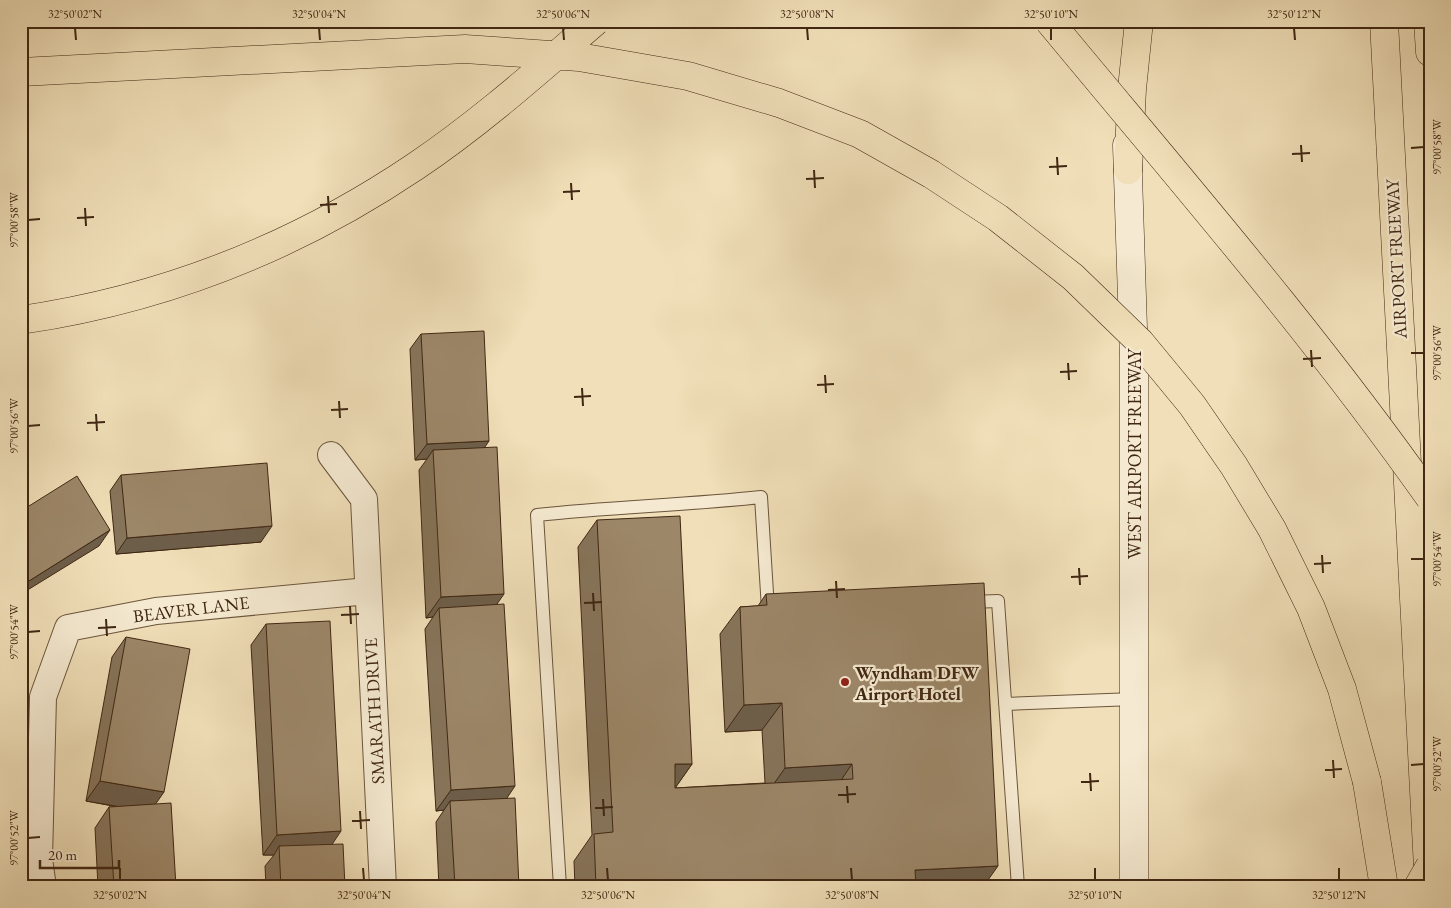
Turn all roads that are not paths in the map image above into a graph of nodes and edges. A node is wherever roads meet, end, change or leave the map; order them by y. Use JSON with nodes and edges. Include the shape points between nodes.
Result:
{"nodes":[{"id":1,"x":596,"y":21,"type":"edge"},
{"id":2,"x":1049,"y":21,"type":"edge"},
{"id":3,"x":1125,"y":21,"type":"edge"},
{"id":4,"x":1139,"y":21,"type":"edge"},
{"id":5,"x":1384,"y":21,"type":"edge"},
{"id":6,"x":1428,"y":21,"type":"edge"},
{"id":7,"x":1430,"y":52,"type":"edge"},
{"id":8,"x":21,"y":72,"type":"edge"},
{"id":9,"x":1128,"y":170,"type":"junction"},
{"id":10,"x":21,"y":320,"type":"edge"},
{"id":11,"x":330,"y":456,"type":"dead end"},
{"id":12,"x":1430,"y":498,"type":"edge"},
{"id":13,"x":368,"y":591,"type":"junction"},
{"id":14,"x":958,"y":602,"type":"edge"},
{"id":15,"x":778,"y":608,"type":"edge"},
{"id":16,"x":1134,"y":699,"type":"junction"},
{"id":17,"x":1005,"y":704,"type":"junction"},
{"id":18,"x":1430,"y":866,"type":"edge"},
{"id":19,"x":43,"y":887,"type":"edge"},
{"id":20,"x":383,"y":887,"type":"edge"},
{"id":21,"x":560,"y":887,"type":"edge"},
{"id":22,"x":1018,"y":887,"type":"edge"},
{"id":23,"x":1134,"y":887,"type":"edge"},
{"id":24,"x":1384,"y":887,"type":"edge"},
{"id":25,"x":1418,"y":887,"type":"edge"},
{"id":26,"x":1429,"y":887,"type":"edge"}],
"edges":[{"from":1,"to":10,"type":"highway","bridge":true,"via":[[456,138],[322,224],[267,250],[150,293],[91,308]]},
{"from":2,"to":12,"type":"highway","bridge":true,"via":[[1261,278],[1383,432]]},
{"from":3,"to":9,"type":"main road","name":"WEST AIRPORT FREEWAY"},
{"from":4,"to":9,"type":"highway"},
{"from":5,"to":26,"type":"highway","name":"AIRPORT FREEWAY"},
{"from":6,"to":7,"type":"highway"},
{"from":8,"to":24,"type":"highway","bridge":true,"via":[[465,50],[579,57],[688,76],[779,103],[860,134],[931,174],[998,218],[1073,277],[1140,342],[1192,405],[1234,466],[1272,529],[1311,608],[1342,689],[1367,782]]},
{"from":9,"to":16,"type":"main road","name":"WEST AIRPORT FREEWAY","via":[[1134,359]]},
{"from":11,"to":13,"type":"street","name":"SMARATH DRIVE","via":[[364,499]]},
{"from":13,"to":19,"type":"street","name":"BEAVER LANE","via":[[156,611],[68,628],[44,697],[39,859]]},
{"from":13,"to":20,"type":"street","name":"SMARATH DRIVE"},
{"from":14,"to":17,"type":"lane","via":[[998,601]]},
{"from":15,"to":21,"type":"lane","via":[[768,608],[761,497],[537,515]]},
{"from":16,"to":17,"type":"lane"},
{"from":16,"to":23,"type":"main road","name":"WEST AIRPORT FREEWAY"},
{"from":17,"to":22,"type":"lane"},
{"from":18,"to":25,"type":"highway","bridge":true}]}
